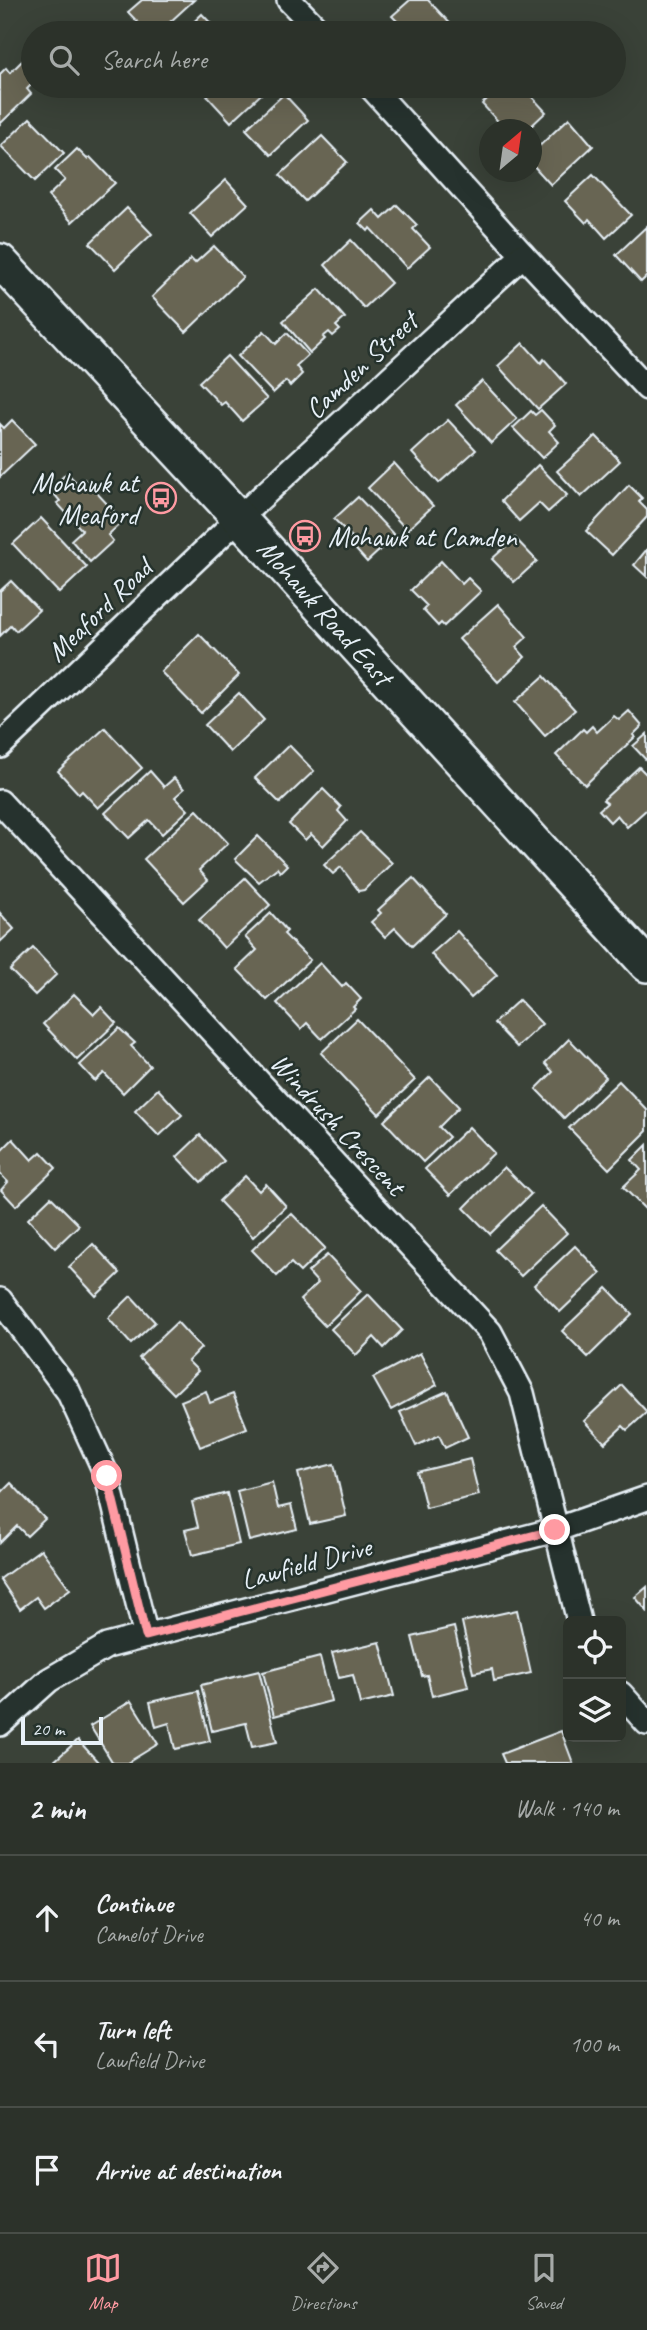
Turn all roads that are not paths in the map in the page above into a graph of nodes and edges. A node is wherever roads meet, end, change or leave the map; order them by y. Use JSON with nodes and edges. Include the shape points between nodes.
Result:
{"nodes":[{"id":1,"x":289,"y":0,"type":"edge"},
{"id":2,"x":309,"y":21,"type":"edge"},
{"id":3,"x":381,"y":98,"type":"edge"},
{"id":4,"x":523,"y":256,"type":"junction"},
{"id":5,"x":0,"y":261,"type":"edge"},
{"id":6,"x":647,"y":388,"type":"edge"},
{"id":7,"x":239,"y":518,"type":"junction"},
{"id":8,"x":0,"y":746,"type":"edge"},
{"id":9,"x":0,"y":802,"type":"edge"},
{"id":10,"x":647,"y":965,"type":"edge"},
{"id":11,"x":0,"y":1300,"type":"edge"},
{"id":12,"x":647,"y":1498,"type":"edge"},
{"id":13,"x":555,"y":1530,"type":"junction"},
{"id":14,"x":578,"y":1616,"type":"edge"},
{"id":15,"x":146,"y":1636,"type":"junction"},
{"id":16,"x":626,"y":1700,"type":"edge"},
{"id":17,"x":647,"y":1723,"type":"edge"},
{"id":18,"x":0,"y":1724,"type":"edge"}],
"edges":[{"from":1,"to":2,"type":"street"},
{"from":3,"to":4,"type":"street"},
{"from":4,"to":6,"type":"street"},
{"from":4,"to":7,"type":"street","name":"Camden Street"},
{"from":5,"to":7,"type":"main road","name":"Mohawk Road East"},
{"from":7,"to":8,"type":"street","name":"Meaford Road"},
{"from":7,"to":10,"type":"main road","name":"Mohawk Road East"},
{"from":9,"to":13,"type":"street","name":"Windrush Crescent","via":[[490,1332],[522,1393]]},
{"from":11,"to":15,"type":"street","via":[[68,1391],[107,1476]]},
{"from":12,"to":13,"type":"street","name":"Lawfield Drive"},
{"from":13,"to":14,"type":"street","name":"Windrush Crescent"},
{"from":13,"to":15,"type":"street","name":"Lawfield Drive"},
{"from":15,"to":18,"type":"street","name":"Lawfield Drive","via":[[107,1646],[49,1680]]},
{"from":16,"to":17,"type":"street"}]}
